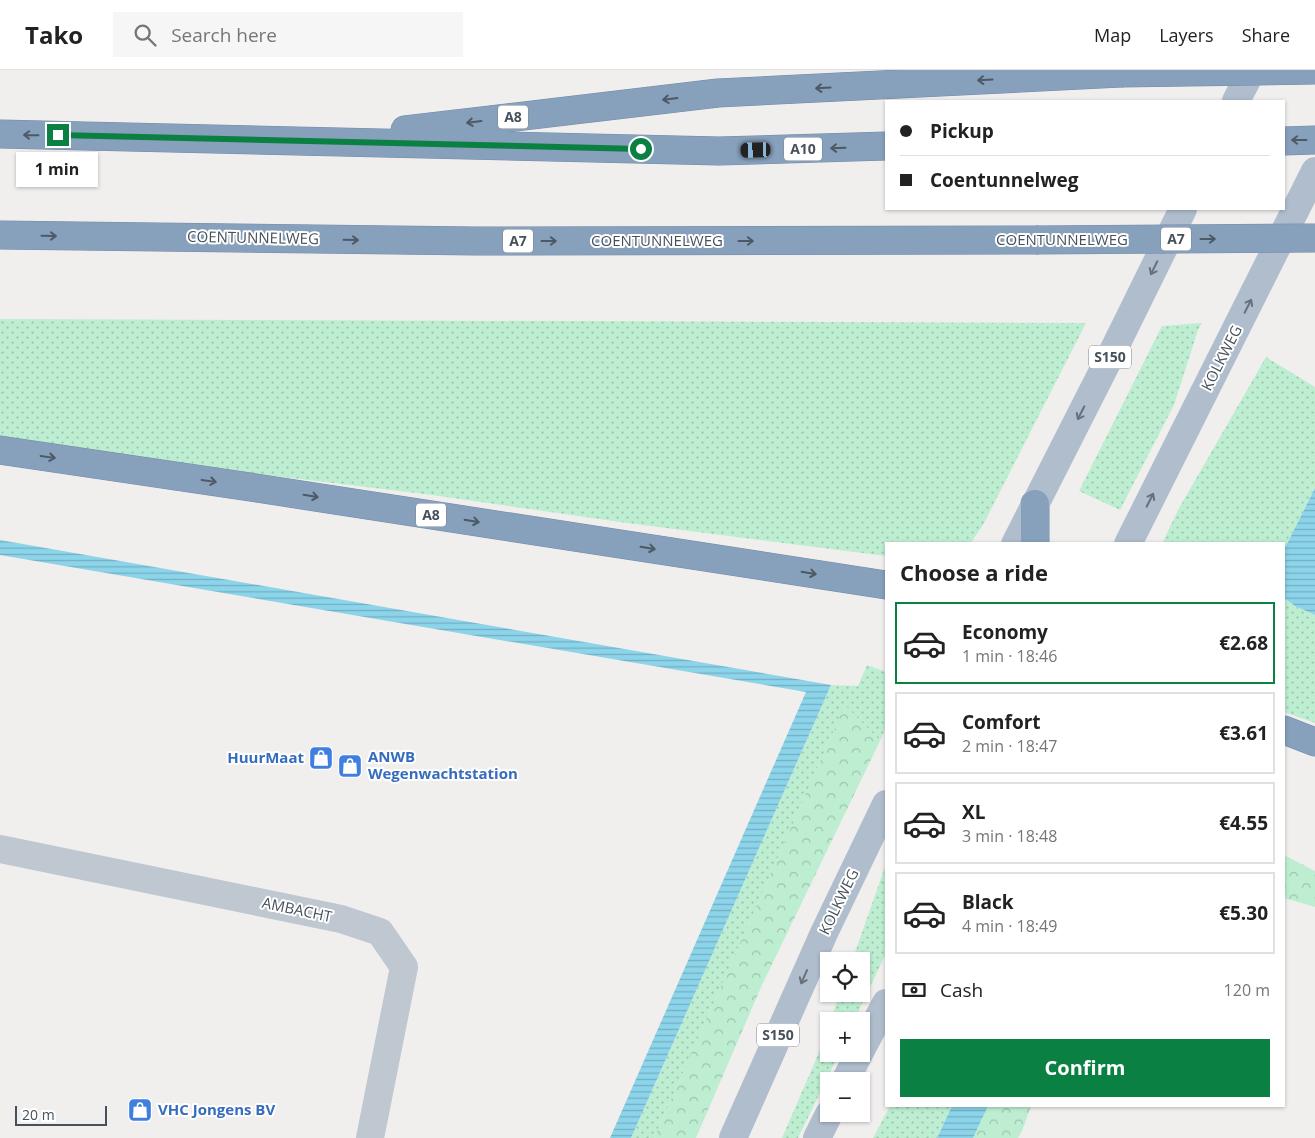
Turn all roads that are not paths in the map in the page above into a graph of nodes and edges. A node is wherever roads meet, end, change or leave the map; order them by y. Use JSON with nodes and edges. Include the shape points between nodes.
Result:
{"nodes":[{"id":1,"x":1252,"y":70,"type":"edge"},
{"id":2,"x":1315,"y":70,"type":"edge"},
{"id":3,"x":1237,"y":100,"type":"edge"},
{"id":4,"x":0,"y":134,"type":"edge"},
{"id":5,"x":1315,"y":140,"type":"edge"},
{"id":6,"x":1285,"y":141,"type":"edge"},
{"id":7,"x":307,"y":142,"type":"junction"},
{"id":8,"x":885,"y":146,"type":"edge"},
{"id":9,"x":1315,"y":172,"type":"edge"},
{"id":10,"x":1183,"y":210,"type":"edge"},
{"id":11,"x":0,"y":235,"type":"edge"},
{"id":12,"x":1315,"y":238,"type":"edge"},
{"id":13,"x":0,"y":450,"type":"edge"},
{"id":14,"x":1035,"y":504,"type":"junction"},
{"id":15,"x":1016,"y":542,"type":"edge"},
{"id":16,"x":1035,"y":542,"type":"edge"},
{"id":17,"x":1129,"y":542,"type":"edge"},
{"id":18,"x":885,"y":584,"type":"edge"},
{"id":19,"x":1285,"y":730,"type":"edge"},
{"id":20,"x":1315,"y":742,"type":"edge"},
{"id":21,"x":1285,"y":749,"type":"edge"},
{"id":22,"x":1315,"y":754,"type":"edge"},
{"id":23,"x":885,"y":806,"type":"edge"},
{"id":24,"x":0,"y":849,"type":"edge"},
{"id":25,"x":885,"y":1005,"type":"edge"},
{"id":26,"x":870,"y":1033,"type":"edge"},
{"id":27,"x":825,"y":1122,"type":"edge"},
{"id":28,"x":370,"y":1138,"type":"edge"},
{"id":29,"x":732,"y":1138,"type":"edge"},
{"id":30,"x":817,"y":1138,"type":"edge"}],
"edges":[{"from":1,"to":3,"type":"main road"},
{"from":2,"to":7,"type":"highway","number":"A8","one_way":true,"bridge":true,"via":[[1121,73],[718,93]]},
{"from":7,"to":4,"type":"highway","number":"A8","one_way":true},
{"from":5,"to":6,"type":"highway","one_way":true},
{"from":8,"to":7,"type":"highway","number":"A10","one_way":true,"via":[[719,151]]},
{"from":17,"to":9,"type":"main road","name":"KOLKWEG","one_way":true},
{"from":10,"to":14,"type":"main road","number":"S150","one_way":true},
{"from":11,"to":12,"type":"highway","name":"COENTUNNELWEG","number":"A7","one_way":true,"bridge":true,"via":[[476,241]]},
{"from":13,"to":18,"type":"highway","number":"A8","one_way":true},
{"from":14,"to":15,"type":"main road","number":"S150"},
{"from":14,"to":16,"type":"highway"},
{"from":19,"to":20,"type":"highway"},
{"from":21,"to":22,"type":"highway"},
{"from":23,"to":29,"type":"main road","name":"KOLKWEG","number":"S150","one_way":true},
{"from":24,"to":28,"type":"street","name":"AMBACHT","via":[[341,919],[380,932],[404,967]]},
{"from":25,"to":26,"type":"main road"},
{"from":27,"to":30,"type":"main road"}]}
